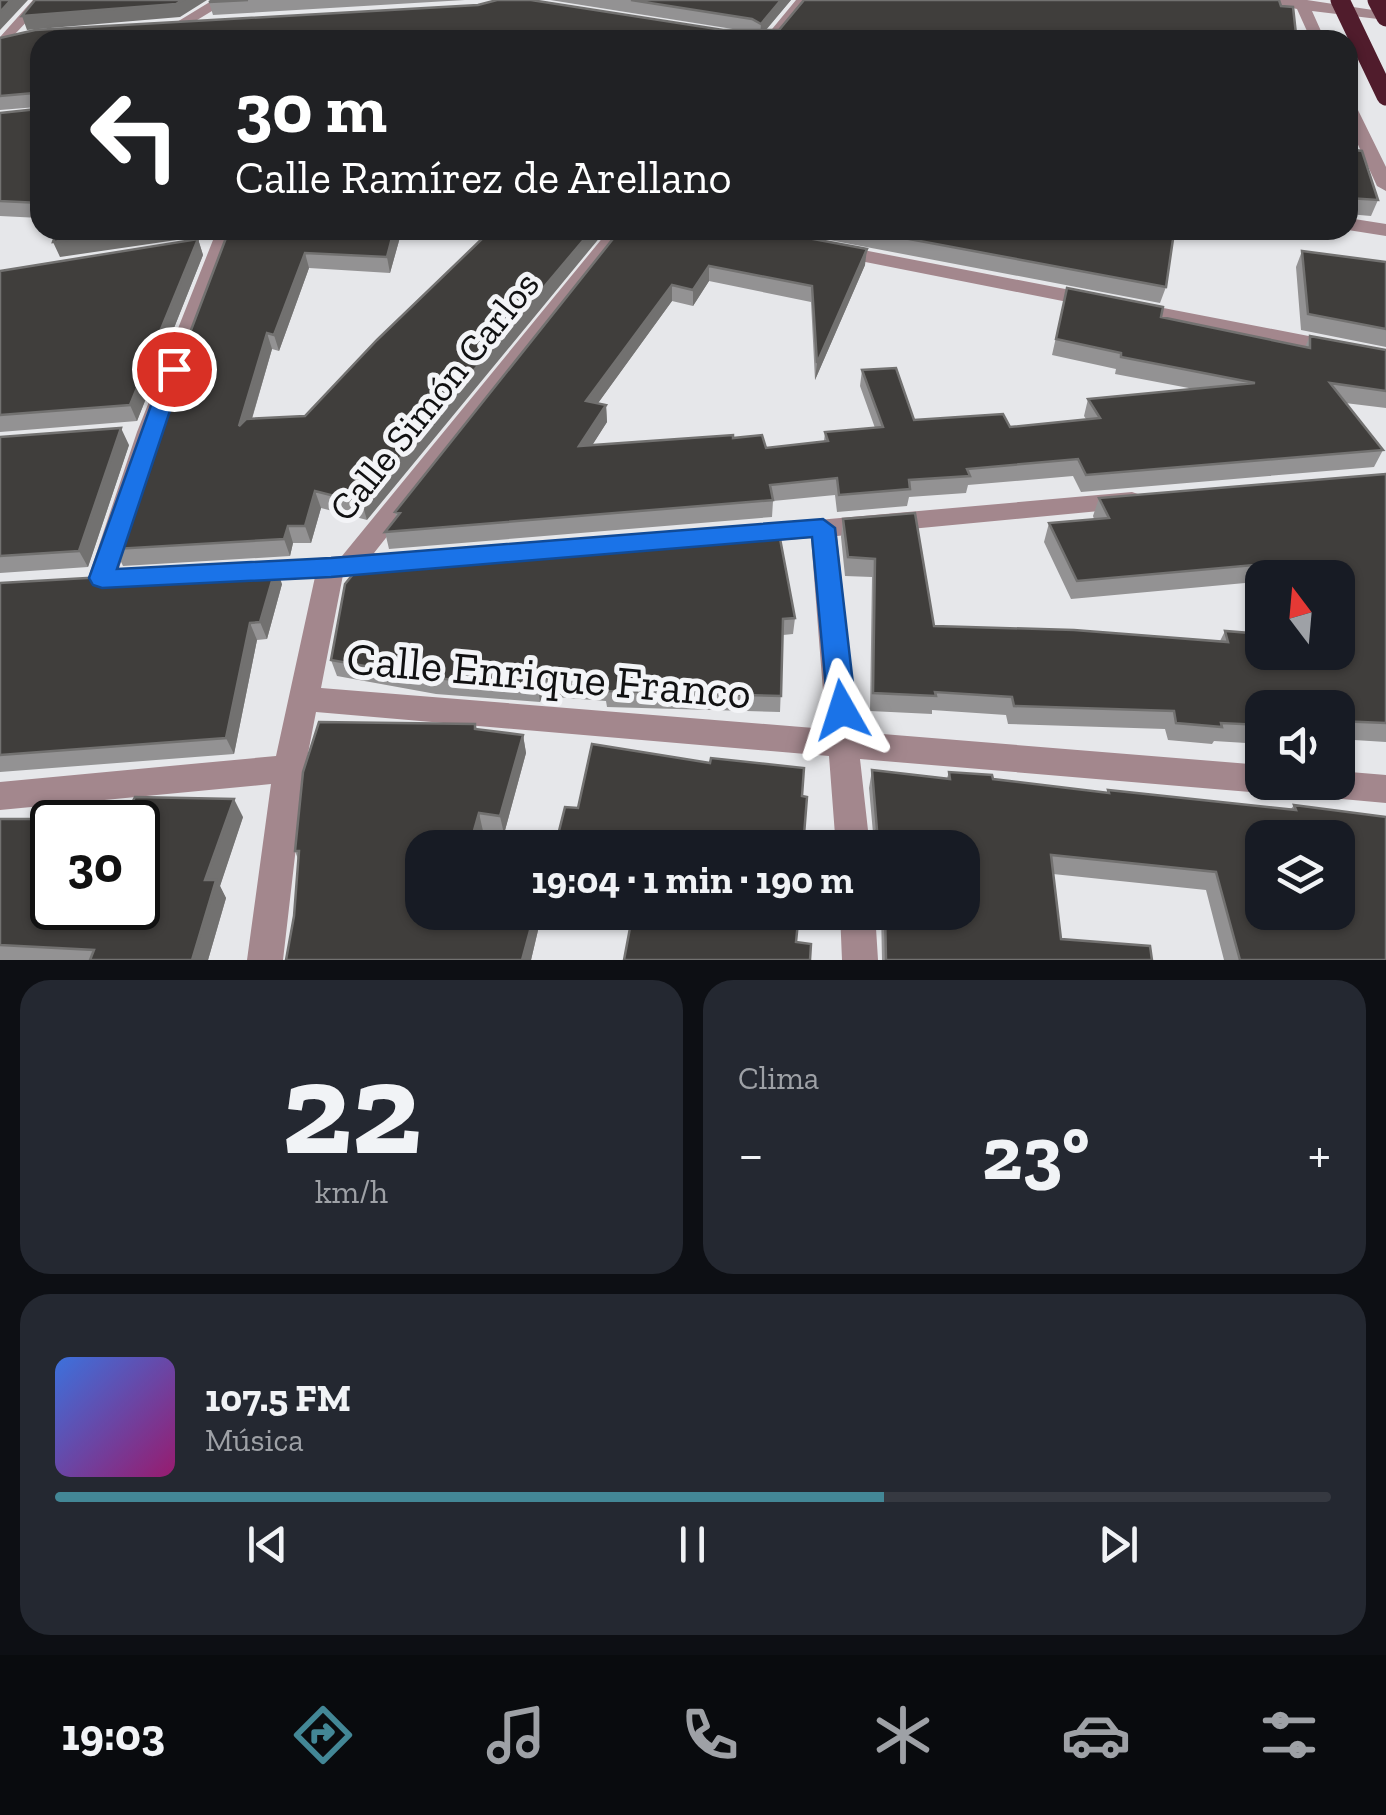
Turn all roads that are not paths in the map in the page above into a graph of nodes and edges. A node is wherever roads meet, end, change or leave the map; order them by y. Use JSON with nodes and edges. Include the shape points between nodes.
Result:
{"nodes":[{"id":1,"x":40,"y":0,"type":"edge"},
{"id":2,"x":223,"y":0,"type":"edge"},
{"id":3,"x":802,"y":0,"type":"edge"},
{"id":4,"x":1263,"y":0,"type":"edge"},
{"id":5,"x":1340,"y":0,"type":"edge"},
{"id":6,"x":1377,"y":0,"type":"edge"},
{"id":7,"x":1301,"y":2,"type":"edge"},
{"id":8,"x":1386,"y":17,"type":"edge"},
{"id":9,"x":218,"y":22,"type":"edge"},
{"id":10,"x":179,"y":24,"type":"junction"},
{"id":11,"x":160,"y":26,"type":"edge"},
{"id":12,"x":778,"y":30,"type":"edge"},
{"id":13,"x":1314,"y":30,"type":"edge"},
{"id":14,"x":1354,"y":30,"type":"edge"},
{"id":15,"x":24,"y":38,"type":"edge"},
{"id":16,"x":1358,"y":38,"type":"edge"},
{"id":17,"x":2,"y":42,"type":"edge"},
{"id":18,"x":1386,"y":96,"type":"edge"},
{"id":19,"x":1358,"y":139,"type":"edge"},
{"id":20,"x":1386,"y":186,"type":"edge"},
{"id":21,"x":1358,"y":226,"type":"edge"},
{"id":22,"x":1386,"y":230,"type":"edge"},
{"id":23,"x":219,"y":240,"type":"edge"},
{"id":24,"x":610,"y":240,"type":"edge"},
{"id":25,"x":810,"y":245,"type":"edge"},
{"id":26,"x":1386,"y":358,"type":"edge"},
{"id":27,"x":149,"y":432,"type":"junction"},
{"id":28,"x":117,"y":435,"type":"edge"},
{"id":29,"x":1153,"y":499,"type":"edge"},
{"id":30,"x":823,"y":528,"type":"junction"},
{"id":31,"x":724,"y":536,"type":"edge"},
{"id":32,"x":428,"y":560,"type":"edge"},
{"id":33,"x":340,"y":567,"type":"junction"},
{"id":34,"x":216,"y":573,"type":"edge"},
{"id":35,"x":68,"y":581,"type":"edge"},
{"id":36,"x":306,"y":699,"type":"junction"},
{"id":37,"x":846,"y":746,"type":"junction"},
{"id":38,"x":289,"y":769,"type":"junction"},
{"id":39,"x":1245,"y":778,"type":"edge"},
{"id":40,"x":1355,"y":786,"type":"edge"},
{"id":41,"x":1386,"y":788,"type":"edge"},
{"id":42,"x":0,"y":796,"type":"edge"},
{"id":43,"x":852,"y":830,"type":"edge"},
{"id":44,"x":858,"y":930,"type":"edge"},
{"id":45,"x":265,"y":960,"type":"edge"},
{"id":46,"x":860,"y":960,"type":"edge"}],
"edges":[{"from":1,"to":17,"type":"street"},
{"from":2,"to":10,"type":"street"},
{"from":3,"to":12,"type":"street"},
{"from":4,"to":7,"type":"street"},
{"from":5,"to":14,"type":"highway","bridge":true},
{"from":6,"to":8,"type":"highway","bridge":true},
{"from":7,"to":8,"type":"street"},
{"from":7,"to":13,"type":"street"},
{"from":9,"to":10,"type":"street"},
{"from":10,"to":11,"type":"street"},
{"from":15,"to":17,"type":"street"},
{"from":16,"to":18,"type":"highway","bridge":true},
{"from":19,"to":20,"type":"street"},
{"from":21,"to":22,"type":"street"},
{"from":23,"to":27,"type":"street"},
{"from":24,"to":33,"type":"street","name":"Calle Simón Carlos"},
{"from":25,"to":26,"type":"street"},
{"from":27,"to":28,"type":"street"},
{"from":27,"to":35,"type":"street","via":[[111,578]]},
{"from":29,"to":30,"type":"street"},
{"from":30,"to":31,"type":"street"},
{"from":30,"to":37,"type":"street"},
{"from":32,"to":33,"type":"street"},
{"from":33,"to":34,"type":"street"},
{"from":33,"to":36,"type":"street","name":"Calle Simón Carlos"},
{"from":36,"to":37,"type":"street","name":"Calle Enrique Franco"},
{"from":36,"to":38,"type":"street","name":"Calle Simón Carlos"},
{"from":37,"to":39,"type":"street","name":"Calle Enrique Franco"},
{"from":37,"to":43,"type":"street"},
{"from":38,"to":42,"type":"street"},
{"from":38,"to":45,"type":"street","name":"Calle Simón Carlos"},
{"from":40,"to":41,"type":"street"},
{"from":44,"to":46,"type":"street"}]}
